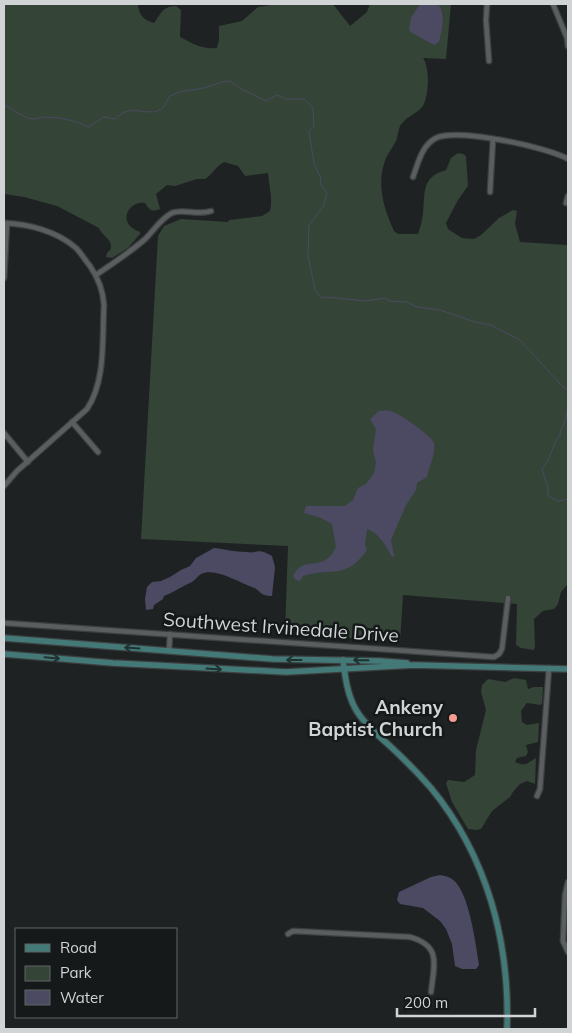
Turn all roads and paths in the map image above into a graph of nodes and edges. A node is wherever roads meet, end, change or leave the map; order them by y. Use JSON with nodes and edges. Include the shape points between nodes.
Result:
{"nodes":[{"id":1,"x":487,"y":4,"type":"edge"},
{"id":2,"x":553,"y":4,"type":"edge"},
{"id":3,"x":568,"y":46,"type":"edge"},
{"id":4,"x":489,"y":61,"type":"dead end"},
{"id":5,"x":493,"y":139,"type":"junction"},
{"id":6,"x":568,"y":159,"type":"edge"},
{"id":7,"x":413,"y":177,"type":"dead end"},
{"id":8,"x":490,"y":192,"type":"dead end"},
{"id":9,"x":568,"y":196,"type":"edge"},
{"id":10,"x":566,"y":203,"type":"dead end"},
{"id":11,"x":211,"y":211,"type":"dead end"},
{"id":12,"x":6,"y":223,"type":"edge"},
{"id":13,"x":96,"y":275,"type":"junction"},
{"id":14,"x":4,"y":278,"type":"edge"},
{"id":15,"x":72,"y":422,"type":"junction"},
{"id":16,"x":4,"y":434,"type":"edge"},
{"id":17,"x":98,"y":452,"type":"dead end"},
{"id":18,"x":28,"y":462,"type":"junction"},
{"id":19,"x":4,"y":486,"type":"edge"},
{"id":20,"x":508,"y":598,"type":"dead end"},
{"id":21,"x":4,"y":623,"type":"edge"},
{"id":22,"x":170,"y":634,"type":"junction"},
{"id":23,"x":4,"y":638,"type":"edge"},
{"id":24,"x":169,"y":651,"type":"junction"},
{"id":25,"x":4,"y":654,"type":"edge"},
{"id":26,"x":342,"y":660,"type":"junction"},
{"id":27,"x":414,"y":665,"type":"junction"},
{"id":28,"x":344,"y":668,"type":"junction"},
{"id":29,"x":548,"y":668,"type":"junction"},
{"id":30,"x":568,"y":669,"type":"edge"},
{"id":31,"x":536,"y":796,"type":"dead end"},
{"id":32,"x":568,"y":882,"type":"edge"},
{"id":33,"x":288,"y":934,"type":"dead end"},
{"id":34,"x":568,"y":952,"type":"edge"},
{"id":35,"x":431,"y":992,"type":"dead end"},
{"id":36,"x":507,"y":1029,"type":"edge"}],
"edges":[{"from":1,"to":4,"type":"street"},
{"from":2,"to":3,"type":"street"},
{"from":5,"to":6,"type":"street","via":[[544,150]]},
{"from":5,"to":7,"type":"street","via":[[450,135],[435,139],[423,151]]},
{"from":5,"to":8,"type":"street"},
{"from":9,"to":10,"type":"street"},
{"from":11,"to":13,"type":"street","via":[[204,214],[172,213],[141,242]]},
{"from":12,"to":13,"type":"street","via":[[38,228],[63,239],[77,249]]},
{"from":12,"to":14,"type":"street"},
{"from":13,"to":15,"type":"street","via":[[104,305],[99,383],[87,409]]},
{"from":15,"to":17,"type":"street"},
{"from":15,"to":18,"type":"street"},
{"from":16,"to":18,"type":"street"},
{"from":18,"to":19,"type":"street"},
{"from":20,"to":22,"type":"street","name":"Southwest Irvinedale Drive","via":[[502,649],[494,657]]},
{"from":21,"to":22,"type":"street","name":"Southwest Irvinedale Drive"},
{"from":22,"to":24,"type":"street"},
{"from":24,"to":23,"type":"main road","name":"Southwest Irvinedale Drive","one_way":true},
{"from":26,"to":24,"type":"main road","name":"Southwest Irvinedale Drive","one_way":true,"via":[[273,660]]},
{"from":25,"to":28,"type":"main road","name":"Southwest Irvinedale Drive","one_way":true,"via":[[243,671]]},
{"from":27,"to":26,"type":"main road","name":"Southwest Irvinedale Drive","one_way":true},
{"from":26,"to":28,"type":"main road"},
{"from":27,"to":28,"type":"main road","name":"Southwest Irvinedale Drive"},
{"from":27,"to":29,"type":"main road","name":"Southwest Irvinedale Drive"},
{"from":28,"to":36,"type":"main road","via":[[358,714],[420,775],[442,802],[462,832],[480,869],[498,923],[505,959]]},
{"from":29,"to":30,"type":"main road","name":"Southwest Irvinedale Drive"},
{"from":29,"to":31,"type":"street","via":[[540,789]]},
{"from":32,"to":34,"type":"street","via":[[563,941]]},
{"from":33,"to":35,"type":"street","via":[[293,931],[410,937],[423,941],[434,957]]}]}
